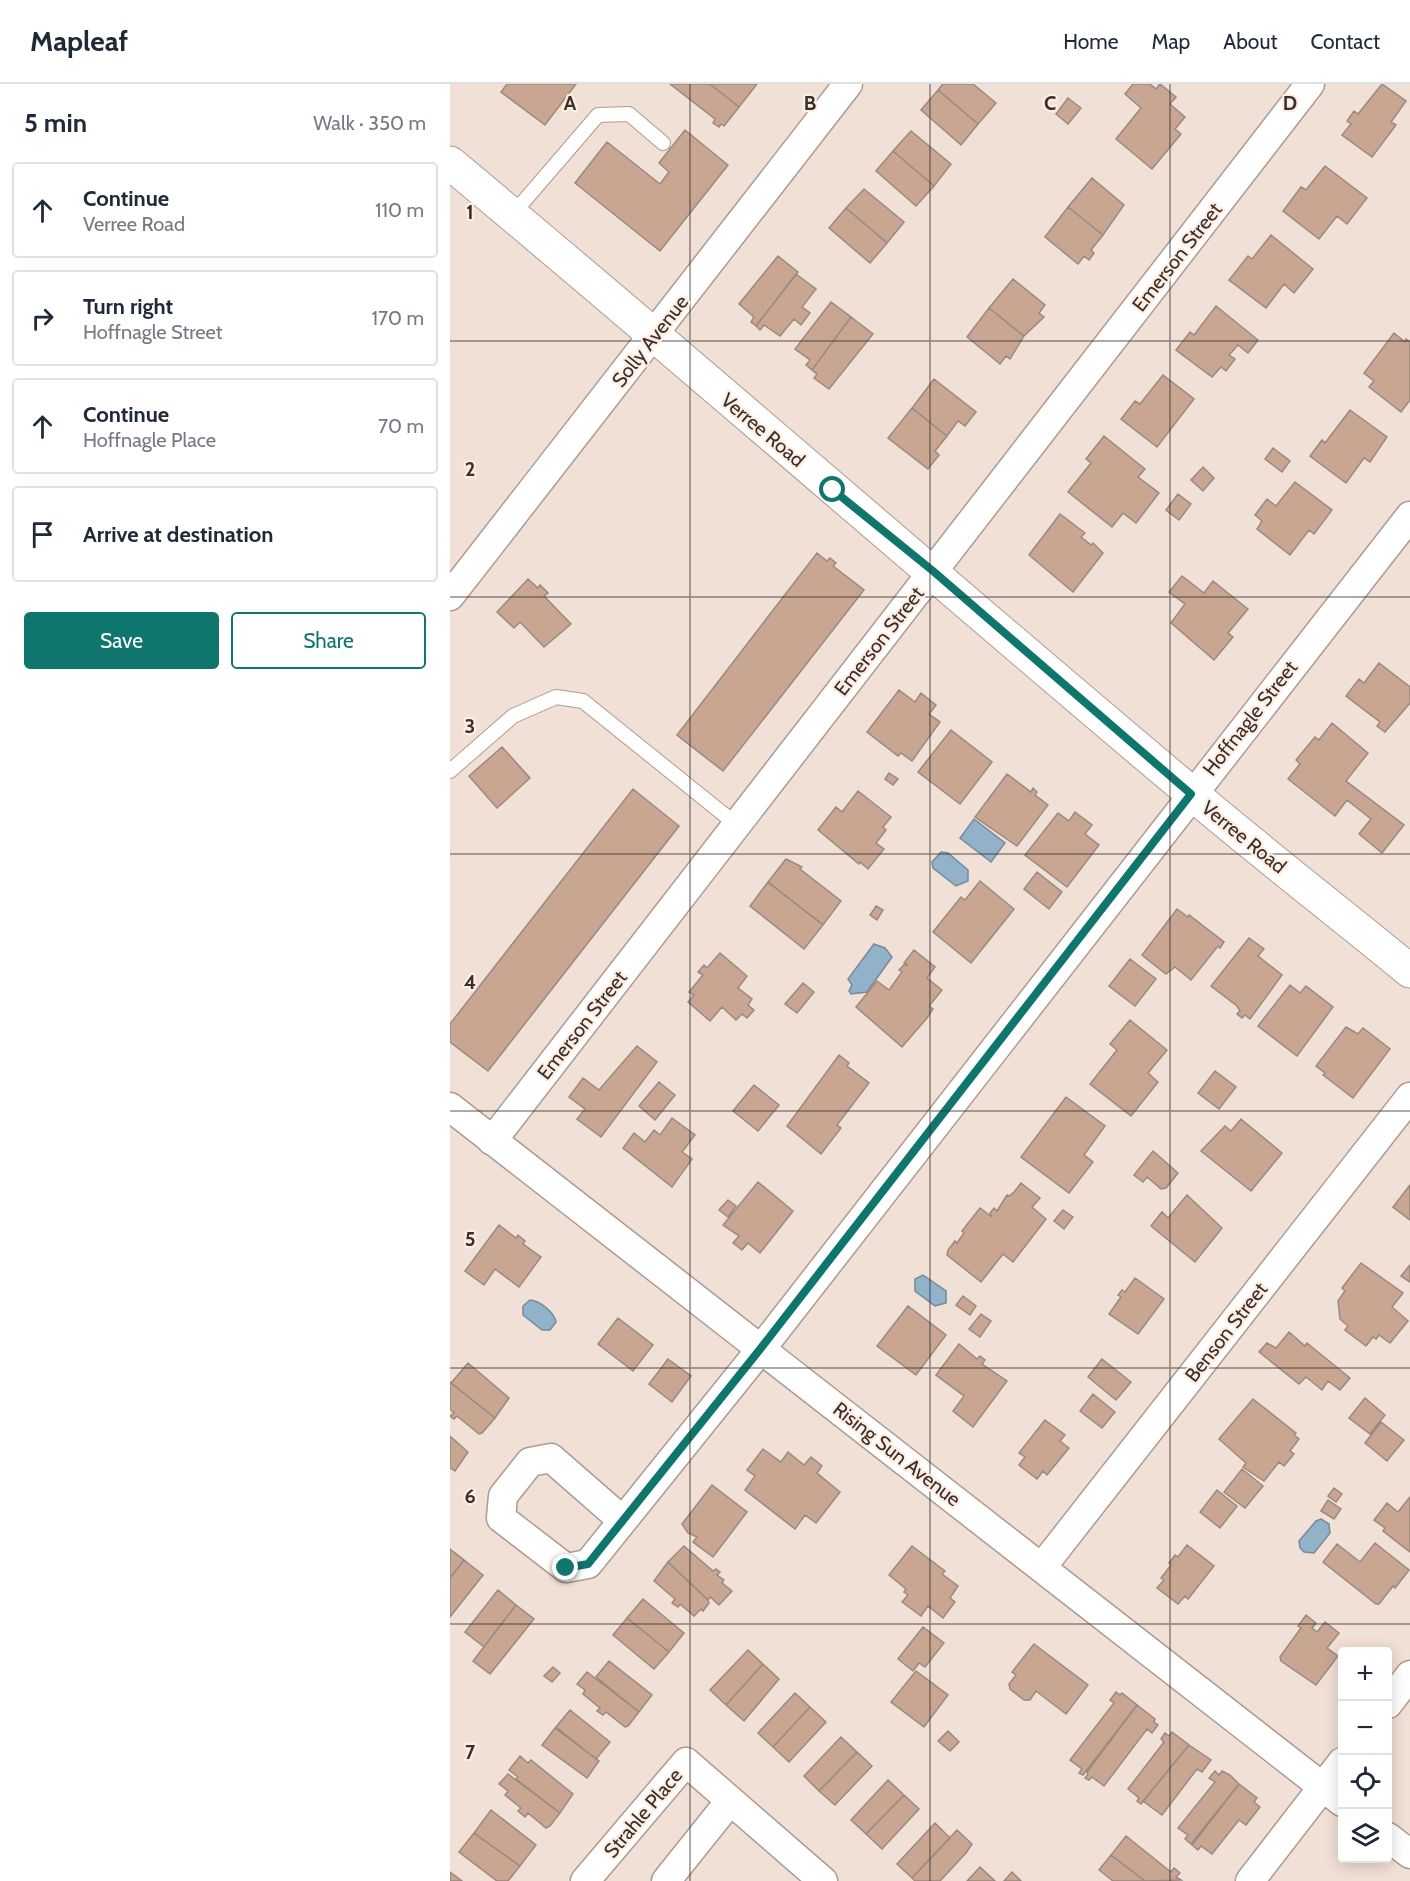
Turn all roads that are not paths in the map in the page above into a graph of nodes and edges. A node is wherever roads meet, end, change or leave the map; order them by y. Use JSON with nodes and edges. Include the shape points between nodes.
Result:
{"nodes":[{"id":1,"x":848,"y":84,"type":"edge"},
{"id":2,"x":1310,"y":84,"type":"edge"},
{"id":3,"x":663,"y":143,"type":"dead end"},
{"id":4,"x":450,"y":163,"type":"edge"},
{"id":5,"x":512,"y":215,"type":"junction"},
{"id":6,"x":654,"y":337,"type":"junction"},
{"id":7,"x":1410,"y":516,"type":"edge"},
{"id":8,"x":933,"y":571,"type":"junction"},
{"id":9,"x":450,"y":596,"type":"edge"},
{"id":10,"x":450,"y":771,"type":"edge"},
{"id":11,"x":1191,"y":794,"type":"junction"},
{"id":12,"x":737,"y":825,"type":"junction"},
{"id":13,"x":1410,"y":971,"type":"edge"},
{"id":14,"x":1410,"y":1097,"type":"edge"},
{"id":15,"x":450,"y":1107,"type":"edge"},
{"id":16,"x":492,"y":1141,"type":"junction"},
{"id":17,"x":761,"y":1348,"type":"junction"},
{"id":18,"x":622,"y":1520,"type":"dead end"},
{"id":19,"x":1042,"y":1567,"type":"junction"},
{"id":20,"x":1410,"y":1675,"type":"edge"},
{"id":21,"x":1390,"y":1701,"type":"edge"},
{"id":22,"x":1338,"y":1777,"type":"edge"},
{"id":23,"x":1333,"y":1795,"type":"edge"},
{"id":24,"x":730,"y":1801,"type":"junction"},
{"id":25,"x":1392,"y":1840,"type":"edge"},
{"id":26,"x":1410,"y":1854,"type":"edge"},
{"id":27,"x":585,"y":1881,"type":"edge"},
{"id":28,"x":666,"y":1881,"type":"edge"},
{"id":29,"x":824,"y":1881,"type":"edge"},
{"id":30,"x":1250,"y":1881,"type":"edge"}],
"edges":[{"from":1,"to":6,"type":"street","name":"Solly Avenue"},
{"from":2,"to":8,"type":"street","name":"Emerson Street"},
{"from":3,"to":5,"type":"lane","via":[[628,114],[597,115]]},
{"from":4,"to":5,"type":"main road","name":"Verree Road"},
{"from":5,"to":6,"type":"main road","name":"Verree Road"},
{"from":6,"to":8,"type":"main road","name":"Verree Road"},
{"from":6,"to":9,"type":"street","name":"Solly Avenue"},
{"from":7,"to":11,"type":"street","name":"Hoffnagle Street"},
{"from":8,"to":11,"type":"main road","name":"Verree Road"},
{"from":8,"to":12,"type":"street","name":"Emerson Street"},
{"from":10,"to":12,"type":"lane","via":[[513,716],[555,697],[583,701]]},
{"from":11,"to":13,"type":"main road","name":"Verree Road"},
{"from":11,"to":17,"type":"street","name":"Hoffnagle Street"},
{"from":12,"to":16,"type":"street","name":"Emerson Street"},
{"from":14,"to":19,"type":"street","name":"Benson Street"},
{"from":15,"to":16,"type":"street","name":"Rising Sun Avenue"},
{"from":16,"to":17,"type":"street","name":"Rising Sun Avenue"},
{"from":17,"to":18,"type":"street","name":"Hoffnagle Street"},
{"from":17,"to":19,"type":"street","name":"Rising Sun Avenue"},
{"from":19,"to":23,"type":"street","name":"Rising Sun Avenue"},
{"from":20,"to":21,"type":"street"},
{"from":22,"to":23,"type":"street"},
{"from":23,"to":30,"type":"street"},
{"from":24,"to":27,"type":"street","name":"Strahle Place","via":[[686,1762]]},
{"from":24,"to":28,"type":"street"},
{"from":24,"to":29,"type":"street","name":"Strahle Place"},
{"from":25,"to":26,"type":"street"}]}
